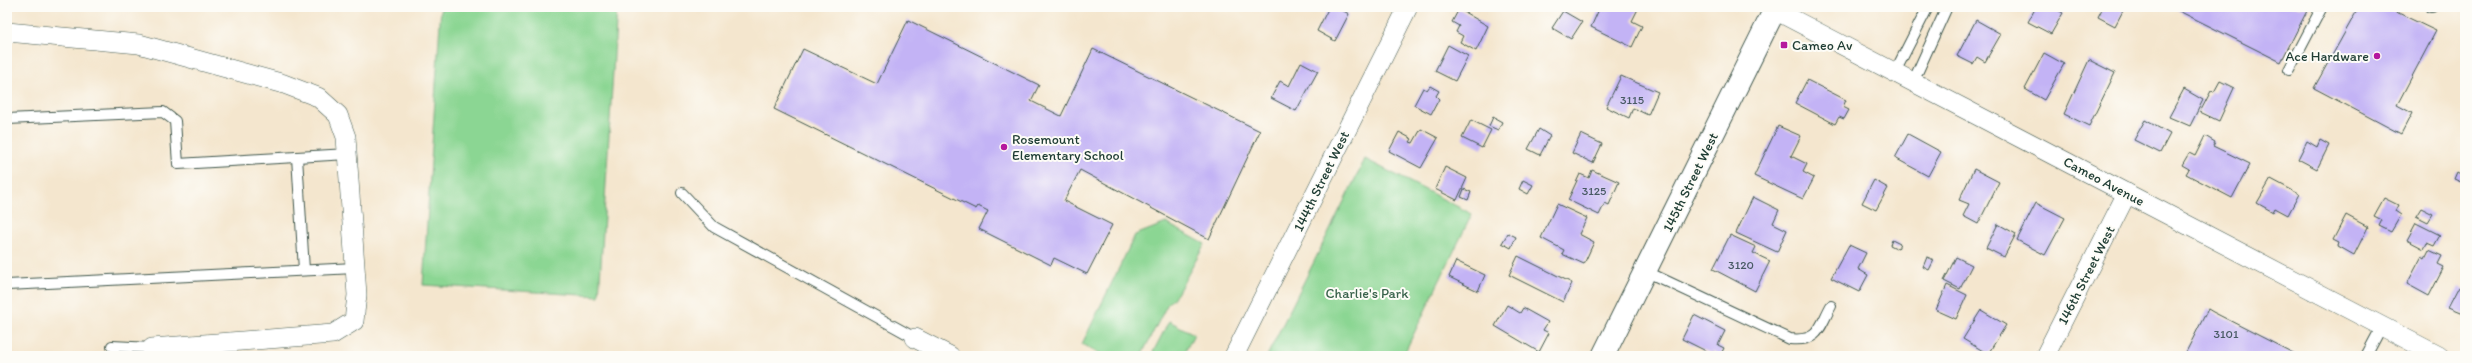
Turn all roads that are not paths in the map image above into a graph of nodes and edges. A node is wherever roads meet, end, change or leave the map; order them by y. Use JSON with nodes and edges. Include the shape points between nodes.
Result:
{"nodes":[{"id":1,"x":1408,"y":7,"type":"edge"},
{"id":2,"x":1928,"y":7,"type":"edge"},
{"id":3,"x":1947,"y":7,"type":"edge"},
{"id":4,"x":2322,"y":7,"type":"edge"},
{"id":5,"x":1773,"y":8,"type":"edge"},
{"id":6,"x":7,"y":32,"type":"edge"},
{"id":7,"x":2289,"y":70,"type":"dead end"},
{"id":8,"x":1895,"y":72,"type":"junction"},
{"id":9,"x":1913,"y":82,"type":"junction"},
{"id":10,"x":7,"y":119,"type":"edge"},
{"id":11,"x":348,"y":154,"type":"junction"},
{"id":12,"x":297,"y":157,"type":"junction"},
{"id":13,"x":682,"y":193,"type":"dead end"},
{"id":14,"x":2127,"y":193,"type":"junction"},
{"id":15,"x":355,"y":268,"type":"junction"},
{"id":16,"x":304,"y":270,"type":"junction"},
{"id":17,"x":1646,"y":271,"type":"junction"},
{"id":18,"x":7,"y":285,"type":"edge"},
{"id":19,"x":1831,"y":306,"type":"dead end"},
{"id":20,"x":2382,"y":326,"type":"junction"},
{"id":21,"x":915,"y":338,"type":"joint"},
{"id":22,"x":112,"y":346,"type":"dead end"},
{"id":23,"x":152,"y":352,"type":"edge"},
{"id":24,"x":948,"y":356,"type":"edge"},
{"id":25,"x":1234,"y":356,"type":"edge"},
{"id":26,"x":1603,"y":356,"type":"edge"},
{"id":27,"x":2045,"y":356,"type":"edge"},
{"id":28,"x":2366,"y":356,"type":"edge"},
{"id":29,"x":2439,"y":356,"type":"edge"}],
"edges":[{"from":1,"to":25,"type":"street","name":"144th Street West"},
{"from":2,"to":8,"type":"lane"},
{"from":3,"to":9,"type":"lane"},
{"from":4,"to":7,"type":"lane"},
{"from":5,"to":8,"type":"street","name":"Cameo Avenue"},
{"from":5,"to":17,"type":"street","name":"145th Street West"},
{"from":6,"to":11,"type":"street","via":[[139,44],[284,84],[318,97],[338,115],[346,137]]},
{"from":8,"to":9,"type":"street","name":"Cameo Avenue"},
{"from":9,"to":14,"type":"street","name":"Cameo Avenue"},
{"from":10,"to":12,"type":"lane","via":[[163,112],[175,122],[178,164]]},
{"from":11,"to":12,"type":"lane"},
{"from":11,"to":15,"type":"street"},
{"from":12,"to":16,"type":"lane"},
{"from":13,"to":21,"type":"lane","via":[[714,227]]},
{"from":14,"to":20,"type":"street","name":"Cameo Avenue"},
{"from":14,"to":27,"type":"street","name":"146th Street West"},
{"from":15,"to":16,"type":"lane"},
{"from":15,"to":23,"type":"street","via":[[357,295],[354,321],[333,334]]},
{"from":16,"to":18,"type":"lane"},
{"from":17,"to":19,"type":"lane","via":[[1790,339],[1805,341],[1815,335]]},
{"from":17,"to":26,"type":"street","name":"145th Street West"},
{"from":20,"to":28,"type":"lane"},
{"from":20,"to":29,"type":"street","name":"Cameo Avenue"},
{"from":21,"to":24,"type":"street"},
{"from":22,"to":23,"type":"lane"}]}
